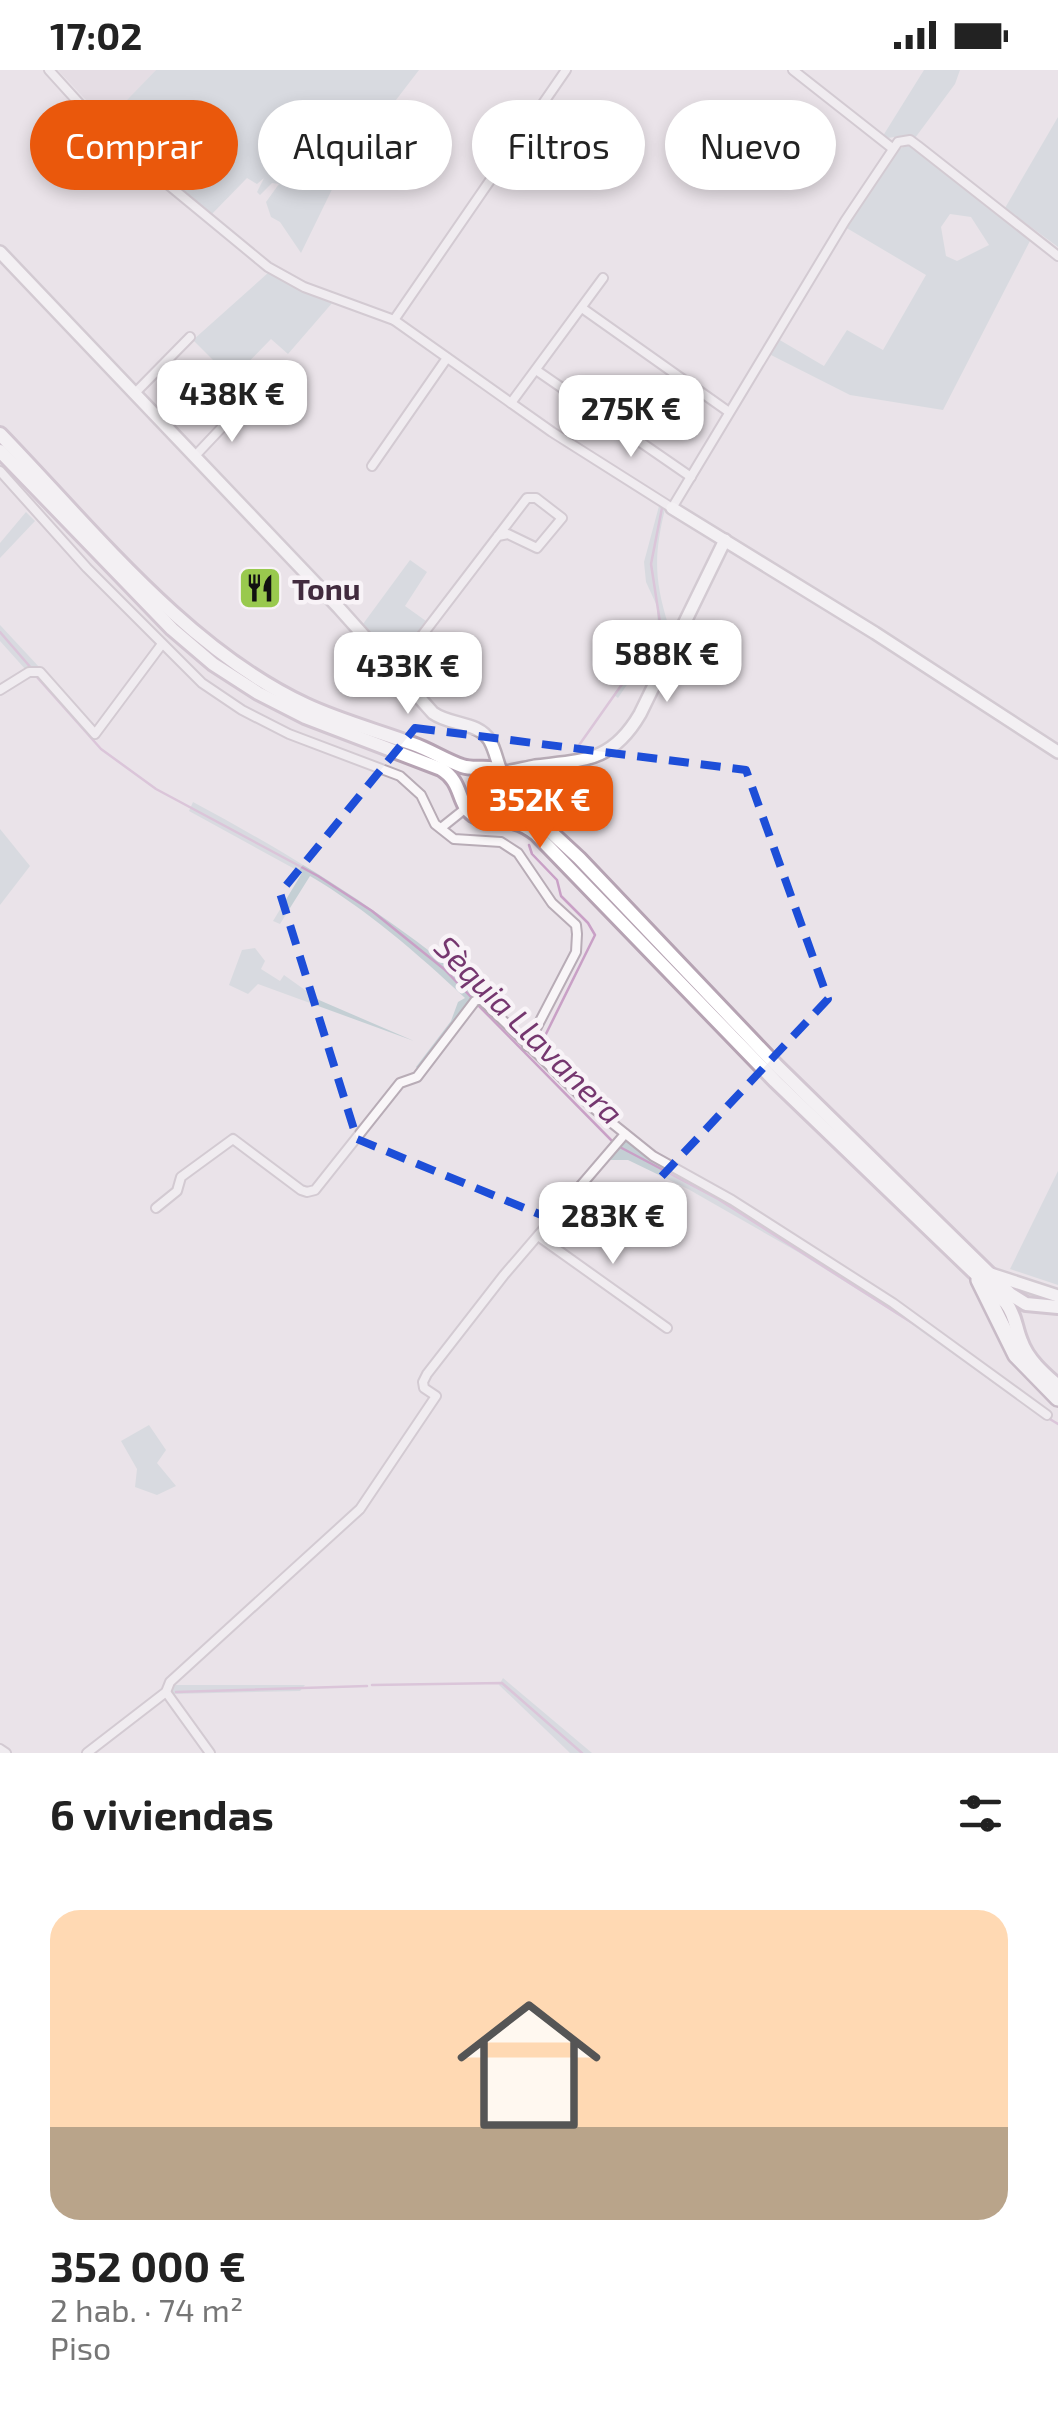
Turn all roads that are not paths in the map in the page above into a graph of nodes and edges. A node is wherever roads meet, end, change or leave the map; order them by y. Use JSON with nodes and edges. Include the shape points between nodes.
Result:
{"nodes":[{"id":1,"x":49,"y":70,"type":"edge"},
{"id":2,"x":566,"y":70,"type":"edge"},
{"id":3,"x":793,"y":70,"type":"edge"},
{"id":4,"x":892,"y":148,"type":"junction"},
{"id":5,"x":0,"y":252,"type":"edge"},
{"id":6,"x":1058,"y":256,"type":"edge"},
{"id":7,"x":603,"y":278,"type":"dead end"},
{"id":8,"x":582,"y":308,"type":"junction"},
{"id":9,"x":394,"y":320,"type":"junction"},
{"id":10,"x":190,"y":337,"type":"dead end"},
{"id":11,"x":447,"y":358,"type":"junction"},
{"id":12,"x":536,"y":370,"type":"junction"},
{"id":13,"x":134,"y":394,"type":"junction"},
{"id":14,"x":512,"y":403,"type":"junction"},
{"id":15,"x":243,"y":406,"type":"dead end"},
{"id":16,"x":730,"y":412,"type":"junction"},
{"id":17,"x":0,"y":434,"type":"edge"},
{"id":18,"x":0,"y":451,"type":"edge"},
{"id":19,"x":194,"y":457,"type":"junction"},
{"id":20,"x":372,"y":466,"type":"dead end"},
{"id":21,"x":0,"y":471,"type":"edge"},
{"id":22,"x":690,"y":477,"type":"junction"},
{"id":23,"x":672,"y":508,"type":"junction"},
{"id":24,"x":498,"y":536,"type":"junction"},
{"id":25,"x":725,"y":540,"type":"junction"},
{"id":26,"x":162,"y":644,"type":"junction"},
{"id":27,"x":394,"y":672,"type":"junction"},
{"id":28,"x":0,"y":690,"type":"edge"},
{"id":29,"x":494,"y":752,"type":"junction"},
{"id":30,"x":1058,"y":752,"type":"edge"},
{"id":31,"x":482,"y":768,"type":"junction"},
{"id":32,"x":527,"y":768,"type":"junction"},
{"id":33,"x":502,"y":772,"type":"junction"},
{"id":34,"x":462,"y":792,"type":"junction"},
{"id":35,"x":514,"y":792,"type":"junction"},
{"id":36,"x":466,"y":808,"type":"junction"},
{"id":37,"x":498,"y":818,"type":"junction"},
{"id":38,"x":441,"y":828,"type":"junction"},
{"id":39,"x":527,"y":1046,"type":"junction"},
{"id":40,"x":625,"y":1134,"type":"junction"},
{"id":41,"x":156,"y":1208,"type":"dead end"},
{"id":42,"x":538,"y":1236,"type":"junction"},
{"id":43,"x":983,"y":1276,"type":"junction"},
{"id":44,"x":1058,"y":1296,"type":"edge"},
{"id":45,"x":1035,"y":1306,"type":"junction"},
{"id":46,"x":1058,"y":1308,"type":"edge"},
{"id":47,"x":1018,"y":1326,"type":"junction"},
{"id":48,"x":667,"y":1328,"type":"dead end"},
{"id":49,"x":1058,"y":1386,"type":"edge"},
{"id":50,"x":1058,"y":1398,"type":"edge"},
{"id":51,"x":1047,"y":1414,"type":"dead end"},
{"id":52,"x":166,"y":1692,"type":"junction"},
{"id":53,"x":87,"y":1753,"type":"edge"},
{"id":54,"x":210,"y":1753,"type":"edge"}],
"edges":[{"from":1,"to":9,"type":"street","via":[[108,135],[268,267]]},
{"from":2,"to":9,"type":"street"},
{"from":3,"to":4,"type":"street"},
{"from":4,"to":6,"type":"street","via":[[905,140],[918,146]]},
{"from":4,"to":16,"type":"street"},
{"from":5,"to":13,"type":"street"},
{"from":7,"to":8,"type":"street"},
{"from":8,"to":12,"type":"street"},
{"from":8,"to":16,"type":"street"},
{"from":9,"to":11,"type":"street"},
{"from":10,"to":13,"type":"street"},
{"from":11,"to":14,"type":"street"},
{"from":11,"to":20,"type":"street"},
{"from":12,"to":14,"type":"street"},
{"from":12,"to":22,"type":"street"},
{"from":13,"to":19,"type":"street"},
{"from":14,"to":23,"type":"street"},
{"from":15,"to":19,"type":"street"},
{"from":16,"to":22,"type":"street"},
{"from":17,"to":31,"type":"main road","via":[[177,617],[230,661],[310,707],[460,766]]},
{"from":18,"to":34,"type":"main road","via":[[213,664],[281,706],[440,769]]},
{"from":19,"to":27,"type":"street"},
{"from":21,"to":26,"type":"street"},
{"from":22,"to":23,"type":"street"},
{"from":23,"to":25,"type":"street"},
{"from":24,"to":24,"type":"street","via":[[532,496],[562,518],[537,548]]},
{"from":24,"to":27,"type":"street"},
{"from":25,"to":30,"type":"street"},
{"from":25,"to":32,"type":"street","via":[[624,737],[590,758]]},
{"from":26,"to":28,"type":"street","via":[[95,734],[40,672]]},
{"from":26,"to":38,"type":"street","via":[[242,710],[400,776]]},
{"from":27,"to":29,"type":"street","via":[[439,718],[482,731]]},
{"from":29,"to":31,"type":"street"},
{"from":29,"to":33,"type":"street"},
{"from":31,"to":33,"type":"main road"},
{"from":31,"to":34,"type":"main road"},
{"from":32,"to":33,"type":"street"},
{"from":32,"to":35,"type":"street"},
{"from":33,"to":35,"type":"main road"},
{"from":34,"to":36,"type":"main road"},
{"from":35,"to":37,"type":"main road"},
{"from":35,"to":43,"type":"main road"},
{"from":36,"to":37,"type":"main road","via":[[481,819]]},
{"from":36,"to":38,"type":"street"},
{"from":37,"to":43,"type":"main road","via":[[520,823],[556,853],[786,1092]]},
{"from":38,"to":39,"type":"street","via":[[462,841],[510,846],[576,925],[576,952]]},
{"from":39,"to":40,"type":"street"},
{"from":39,"to":41,"type":"street","via":[[482,999],[475,1002],[315,1190],[301,1190],[234,1140],[181,1177],[177,1191]]},
{"from":40,"to":42,"type":"street"},
{"from":40,"to":51,"type":"street","via":[[893,1303]]},
{"from":42,"to":48,"type":"street"},
{"from":42,"to":52,"type":"street","via":[[427,1374],[424,1388],[436,1396],[360,1509]]},
{"from":43,"to":44,"type":"street"},
{"from":43,"to":45,"type":"main road"},
{"from":43,"to":47,"type":"main road"},
{"from":43,"to":50,"type":"highway","via":[[1016,1355]]},
{"from":45,"to":46,"type":"main road"},
{"from":45,"to":47,"type":"main road"},
{"from":47,"to":49,"type":"main road","via":[[1027,1353]]},
{"from":52,"to":53,"type":"street"},
{"from":52,"to":54,"type":"street"}]}
